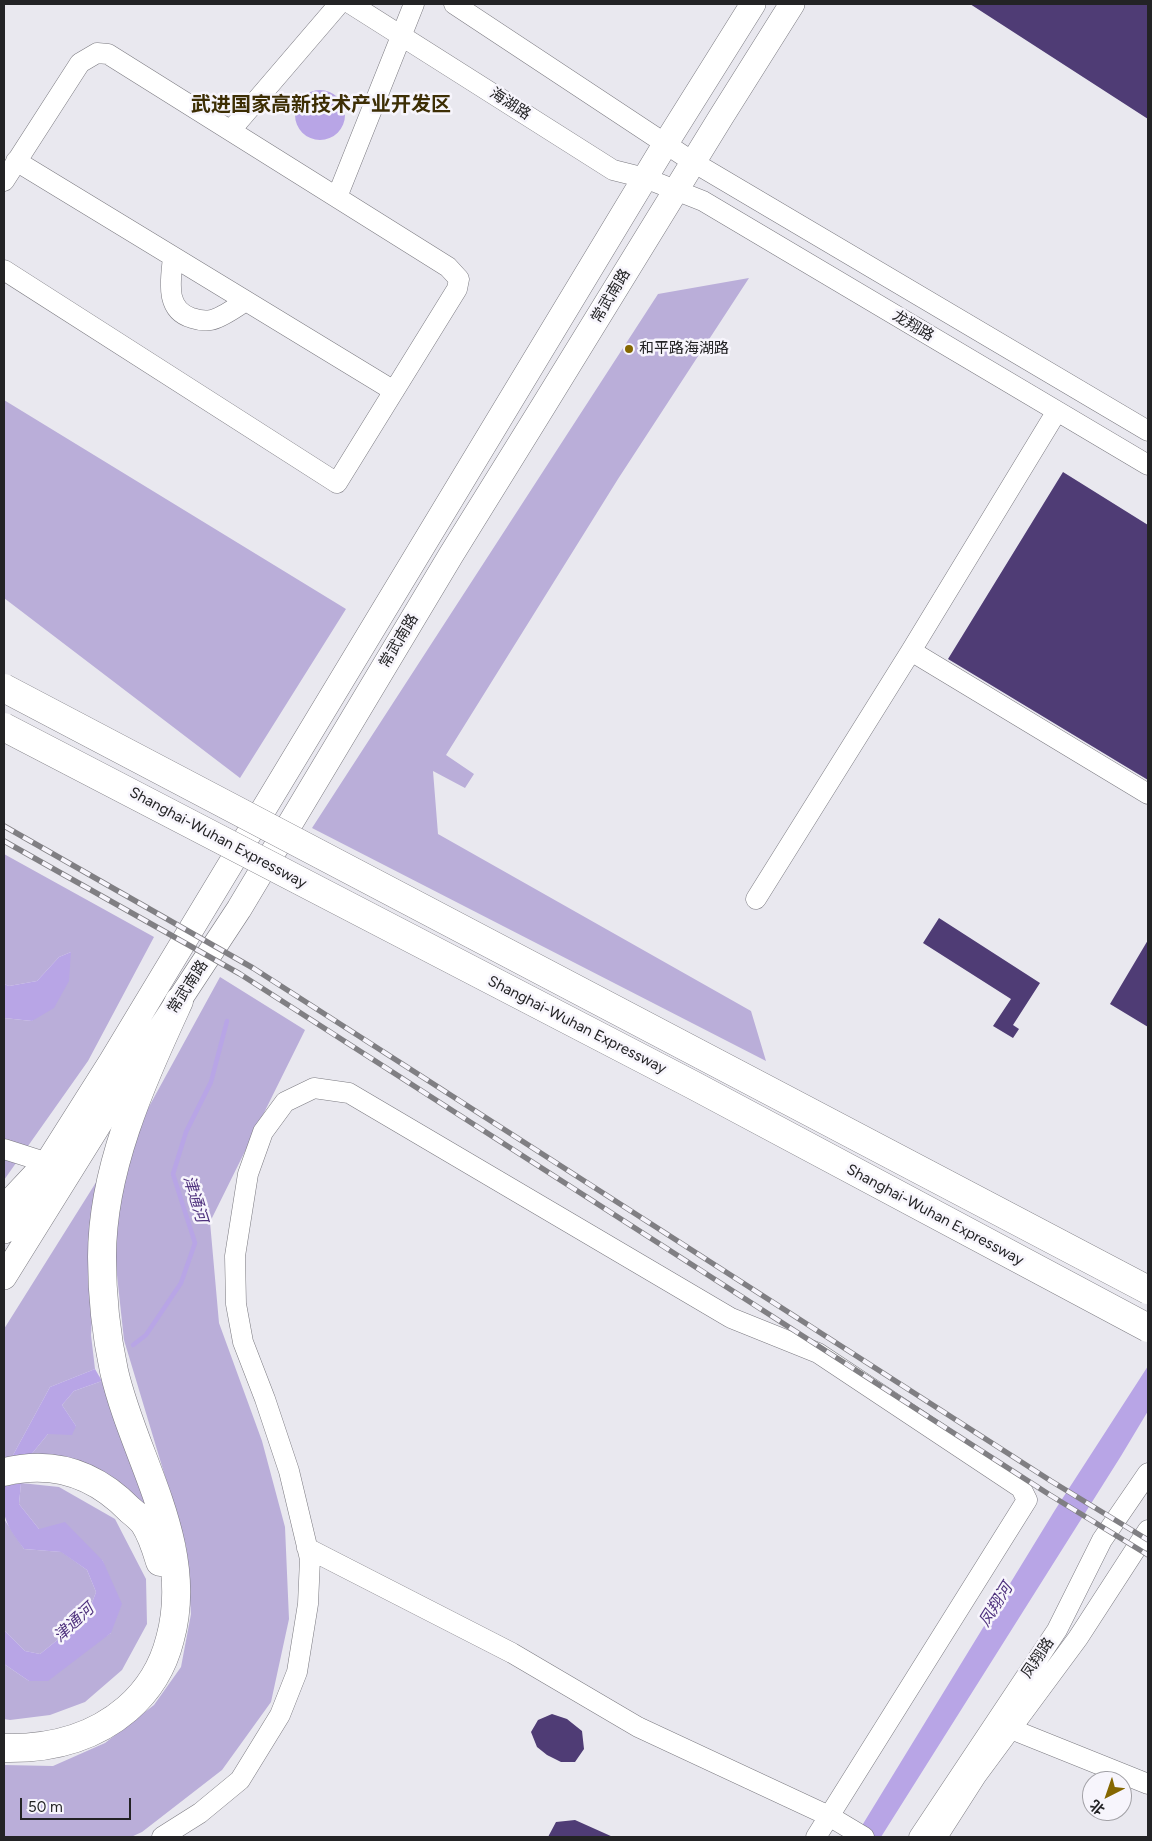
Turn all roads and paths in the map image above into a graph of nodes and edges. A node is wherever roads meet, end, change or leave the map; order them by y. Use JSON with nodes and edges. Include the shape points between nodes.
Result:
{"nodes":[{"id":1,"x":338,"y":4,"type":"edge"},
{"id":2,"x":351,"y":4,"type":"edge"},
{"id":3,"x":414,"y":4,"type":"edge"},
{"id":4,"x":454,"y":4,"type":"edge"},
{"id":5,"x":753,"y":4,"type":"edge"},
{"id":6,"x":792,"y":4,"type":"edge"},
{"id":7,"x":402,"y":35,"type":"junction"},
{"id":8,"x":231,"y":130,"type":"junction"},
{"id":9,"x":666,"y":143,"type":"junction"},
{"id":10,"x":16,"y":162,"type":"junction"},
{"id":11,"x":693,"y":162,"type":"junction"},
{"id":12,"x":645,"y":178,"type":"junction"},
{"id":13,"x":4,"y":181,"type":"edge"},
{"id":14,"x":676,"y":190,"type":"junction"},
{"id":15,"x":337,"y":197,"type":"junction"},
{"id":16,"x":173,"y":257,"type":"junction"},
{"id":17,"x":4,"y":270,"type":"edge"},
{"id":18,"x":246,"y":301,"type":"junction"},
{"id":19,"x":394,"y":391,"type":"junction"},
{"id":20,"x":1057,"y":411,"type":"junction"},
{"id":21,"x":1148,"y":431,"type":"edge"},
{"id":22,"x":1148,"y":464,"type":"edge"},
{"id":23,"x":911,"y":651,"type":"junction"},
{"id":24,"x":4,"y":688,"type":"edge"},
{"id":25,"x":4,"y":727,"type":"edge"},
{"id":26,"x":1148,"y":794,"type":"edge"},
{"id":27,"x":756,"y":899,"type":"dead end"},
{"id":28,"x":179,"y":1001,"type":"junction"},
{"id":29,"x":4,"y":1149,"type":"edge"},
{"id":30,"x":48,"y":1163,"type":"junction"},
{"id":31,"x":4,"y":1210,"type":"edge"},
{"id":32,"x":4,"y":1231,"type":"edge"},
{"id":33,"x":4,"y":1277,"type":"edge"},
{"id":34,"x":1148,"y":1290,"type":"edge"},
{"id":35,"x":1148,"y":1328,"type":"edge"},
{"id":36,"x":4,"y":1472,"type":"edge"},
{"id":37,"x":1148,"y":1476,"type":"edge"},
{"id":38,"x":1148,"y":1530,"type":"edge"},
{"id":39,"x":307,"y":1548,"type":"junction"},
{"id":40,"x":1011,"y":1728,"type":"junction"},
{"id":41,"x":4,"y":1731,"type":"edge"},
{"id":42,"x":4,"y":1748,"type":"edge"},
{"id":43,"x":1148,"y":1784,"type":"edge"},
{"id":44,"x":829,"y":1816,"type":"junction"},
{"id":45,"x":860,"y":1835,"type":"edge"},
{"id":46,"x":162,"y":1837,"type":"edge"},
{"id":47,"x":816,"y":1837,"type":"edge"},
{"id":48,"x":918,"y":1837,"type":"edge"},
{"id":49,"x":937,"y":1837,"type":"edge"}],
"edges":[{"from":1,"to":8,"type":"street"},
{"from":2,"to":7,"type":"street","name":"海湖路"},
{"from":3,"to":7,"type":"street"},
{"from":4,"to":9,"type":"street"},
{"from":5,"to":9,"type":"main road","name":"常武南路"},
{"from":6,"to":11,"type":"main road","name":"常武南路"},
{"from":7,"to":12,"type":"street","name":"海湖路","via":[[613,170]]},
{"from":7,"to":15,"type":"street"},
{"from":8,"to":10,"type":"street","via":[[108,54],[97,53],[80,63]]},
{"from":8,"to":15,"type":"street"},
{"from":9,"to":11,"type":"street"},
{"from":9,"to":12,"type":"main road","name":"常武南路"},
{"from":10,"to":13,"type":"street"},
{"from":10,"to":16,"type":"street"},
{"from":11,"to":14,"type":"main road","name":"常武南路"},
{"from":11,"to":21,"type":"street","name":"龙翔路"},
{"from":12,"to":14,"type":"street","name":"海湖路"},
{"from":12,"to":30,"type":"main road","name":"常武南路"},
{"from":14,"to":20,"type":"street","name":"龙翔路","via":[[703,201]]},
{"from":14,"to":28,"type":"main road","name":"常武南路"},
{"from":15,"to":19,"type":"street","via":[[448,268],[459,279],[457,288]]},
{"from":16,"to":18,"type":"street"},
{"from":16,"to":18,"type":"street","via":[[173,304],[188,318],[212,320]]},
{"from":17,"to":19,"type":"street","via":[[337,483]]},
{"from":18,"to":19,"type":"street"},
{"from":20,"to":22,"type":"street","name":"龙翔路"},
{"from":20,"to":23,"type":"street"},
{"from":23,"to":26,"type":"street"},
{"from":23,"to":27,"type":"street"},
{"from":24,"to":34,"type":"highway","name":"Shanghai-Wuhan Expressway","bridge":true},
{"from":25,"to":35,"type":"highway","name":"Shanghai-Wuhan Expressway","bridge":true,"via":[[693,1085]]},
{"from":28,"to":33,"type":"main road","name":"常武南路"},
{"from":28,"to":42,"type":"highway","via":[[128,1118],[112,1179],[102,1257],[105,1324],[114,1370],[168,1533],[177,1585],[176,1616],[160,1667],[140,1698],[123,1712],[104,1726],[78,1738],[46,1747]]},
{"from":29,"to":30,"type":"street"},
{"from":30,"to":31,"type":"highway"},
{"from":30,"to":32,"type":"main road","name":"常武南路"},
{"from":36,"to":41,"type":"highway","via":[[40,1467],[64,1470],[103,1486],[144,1523],[157,1550],[164,1588],[159,1635],[135,1678],[119,1696],[94,1713],[59,1728],[41,1732]]},
{"from":37,"to":48,"type":"street","name":"凤翔路","via":[[1102,1540],[1057,1630]]},
{"from":38,"to":40,"type":"street","name":"凤翔路","via":[[1078,1638]]},
{"from":39,"to":44,"type":"street","via":[[512,1653],[638,1727]]},
{"from":39,"to":44,"type":"street","via":[[290,1471],[243,1342],[236,1304],[235,1256],[248,1174],[263,1132],[285,1102],[314,1088],[349,1093],[731,1318],[818,1353],[1021,1488],[1028,1500]]},
{"from":39,"to":46,"type":"street","via":[[310,1559],[308,1604],[297,1672],[280,1715],[240,1780],[200,1813]]},
{"from":40,"to":43,"type":"street"},
{"from":40,"to":49,"type":"street","name":"凤翔路"},
{"from":44,"to":45,"type":"street"},
{"from":44,"to":47,"type":"street"}]}
